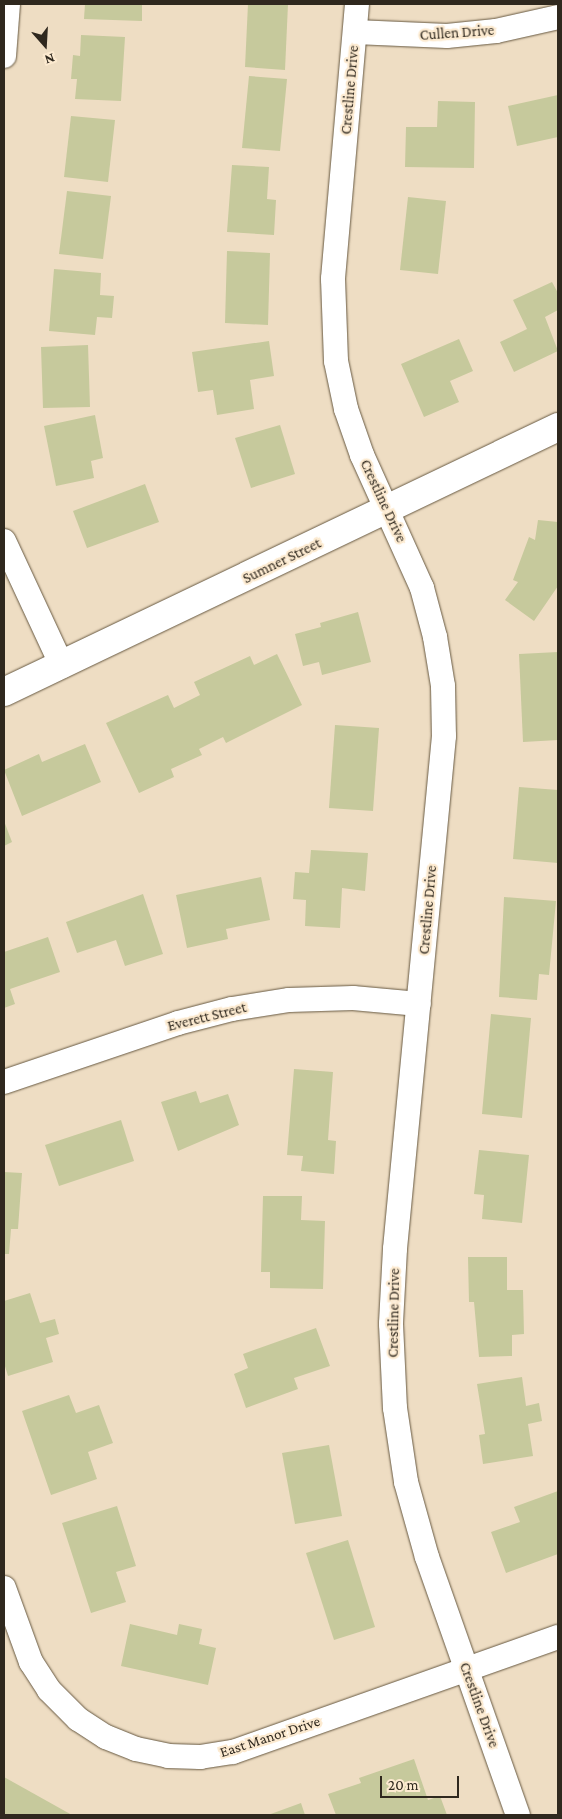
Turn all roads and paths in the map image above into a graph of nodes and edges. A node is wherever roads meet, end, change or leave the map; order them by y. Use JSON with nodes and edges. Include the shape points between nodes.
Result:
{"nodes":[{"id":1,"x":8,"y":4,"type":"edge"},
{"id":2,"x":357,"y":4,"type":"edge"},
{"id":3,"x":558,"y":17,"type":"edge"},
{"id":4,"x":354,"y":32,"type":"junction"},
{"id":5,"x":4,"y":56,"type":"edge"},
{"id":6,"x":558,"y":427,"type":"edge"},
{"id":7,"x":387,"y":510,"type":"junction"},
{"id":8,"x":4,"y":541,"type":"edge"},
{"id":9,"x":62,"y":666,"type":"junction"},
{"id":10,"x":4,"y":692,"type":"edge"},
{"id":11,"x":419,"y":1004,"type":"junction"},
{"id":12,"x":4,"y":1082,"type":"edge"},
{"id":13,"x":4,"y":1588,"type":"edge"},
{"id":14,"x":558,"y":1636,"type":"edge"},
{"id":15,"x":466,"y":1670,"type":"junction"},
{"id":16,"x":518,"y":1815,"type":"edge"}],
"edges":[{"from":1,"to":5,"type":"street"},
{"from":2,"to":4,"type":"street","name":"Crestline Drive"},
{"from":3,"to":4,"type":"street","name":"Cullen Drive","via":[[496,32],[447,36]]},
{"from":4,"to":7,"type":"street","name":"Crestline Drive","via":[[333,312],[336,361],[346,409]]},
{"from":6,"to":7,"type":"street","name":"Sumner Street"},
{"from":7,"to":9,"type":"street","name":"Sumner Street"},
{"from":7,"to":11,"type":"street","name":"Crestline Drive","via":[[422,588],[435,636],[443,686],[444,736]]},
{"from":8,"to":9,"type":"street"},
{"from":9,"to":10,"type":"street","name":"Sumner Street"},
{"from":11,"to":12,"type":"street","name":"Everett Street","via":[[353,998],[288,1000],[232,1008]]},
{"from":11,"to":15,"type":"street","name":"Crestline Drive","via":[[395,1248],[391,1324],[395,1408],[406,1482],[427,1558]]},
{"from":13,"to":15,"type":"street","name":"East Manor Drive","via":[[31,1662],[49,1690],[78,1719],[106,1737],[136,1749],[168,1756],[200,1757],[233,1752]]},
{"from":14,"to":15,"type":"street","name":"East Manor Drive"},
{"from":15,"to":16,"type":"street","name":"Crestline Drive"}]}
